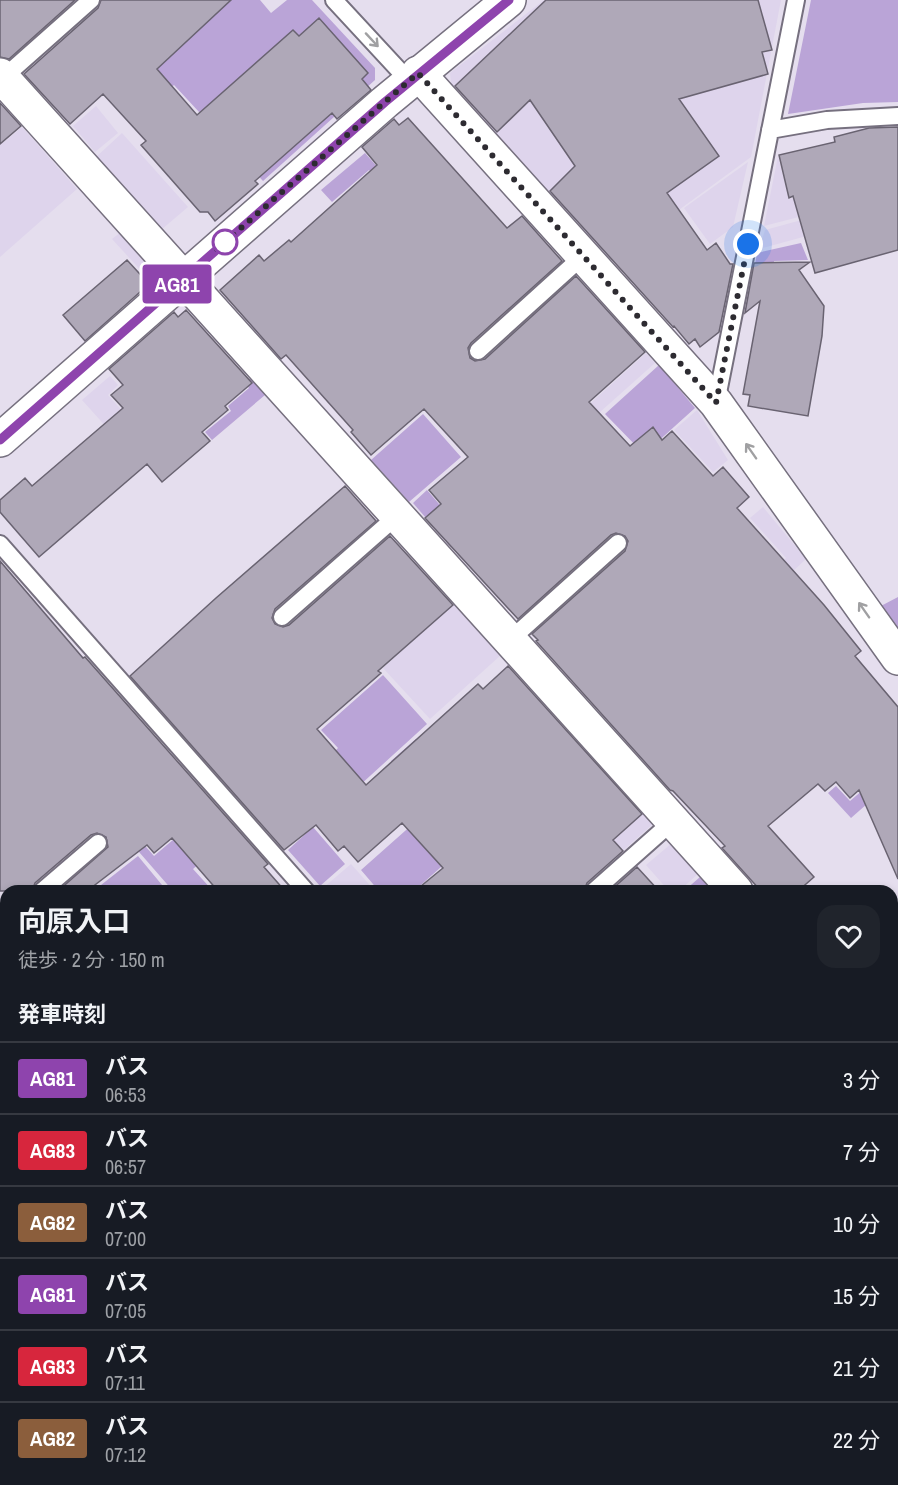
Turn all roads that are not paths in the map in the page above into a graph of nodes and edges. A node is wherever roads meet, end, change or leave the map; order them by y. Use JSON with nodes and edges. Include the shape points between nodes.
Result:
{"nodes":[{"id":1,"x":91,"y":0,"type":"edge"},
{"id":2,"x":334,"y":0,"type":"edge"},
{"id":3,"x":509,"y":0,"type":"edge"},
{"id":4,"x":796,"y":0,"type":"edge"},
{"id":5,"x":1,"y":76,"type":"edge"},
{"id":6,"x":414,"y":77,"type":"junction"},
{"id":7,"x":898,"y":116,"type":"edge"},
{"id":8,"x":770,"y":130,"type":"junction"},
{"id":9,"x":584,"y":255,"type":"junction"},
{"id":10,"x":183,"y":279,"type":"junction"},
{"id":11,"x":478,"y":351,"type":"dead end"},
{"id":12,"x":716,"y":403,"type":"junction"},
{"id":13,"x":0,"y":440,"type":"edge"},
{"id":14,"x":398,"y":514,"type":"junction"},
{"id":15,"x":618,"y":543,"type":"dead end"},
{"id":16,"x":0,"y":544,"type":"edge"},
{"id":17,"x":282,"y":617,"type":"dead end"},
{"id":18,"x":510,"y":640,"type":"junction"},
{"id":19,"x":898,"y":658,"type":"edge"},
{"id":20,"x":673,"y":821,"type":"junction"},
{"id":21,"x":98,"y":843,"type":"dead end"},
{"id":22,"x":49,"y":885,"type":"edge"},
{"id":23,"x":301,"y":885,"type":"edge"},
{"id":24,"x":601,"y":885,"type":"edge"},
{"id":25,"x":731,"y":885,"type":"edge"}],
"edges":[{"from":1,"to":5,"type":"lane"},
{"from":2,"to":6,"type":"lane","one_way":true},
{"from":3,"to":6,"type":"street"},
{"from":4,"to":8,"type":"lane"},
{"from":5,"to":10,"type":"street"},
{"from":6,"to":9,"type":"street"},
{"from":6,"to":10,"type":"street"},
{"from":7,"to":8,"type":"lane","via":[[827,120]]},
{"from":8,"to":12,"type":"lane"},
{"from":9,"to":11,"type":"lane"},
{"from":9,"to":12,"type":"street"},
{"from":10,"to":13,"type":"street"},
{"from":10,"to":14,"type":"street"},
{"from":19,"to":12,"type":"street","one_way":true},
{"from":14,"to":17,"type":"lane"},
{"from":14,"to":18,"type":"street"},
{"from":15,"to":18,"type":"lane"},
{"from":16,"to":23,"type":"lane"},
{"from":18,"to":20,"type":"street"},
{"from":20,"to":24,"type":"lane"},
{"from":20,"to":25,"type":"street"},
{"from":21,"to":22,"type":"lane"}]}
